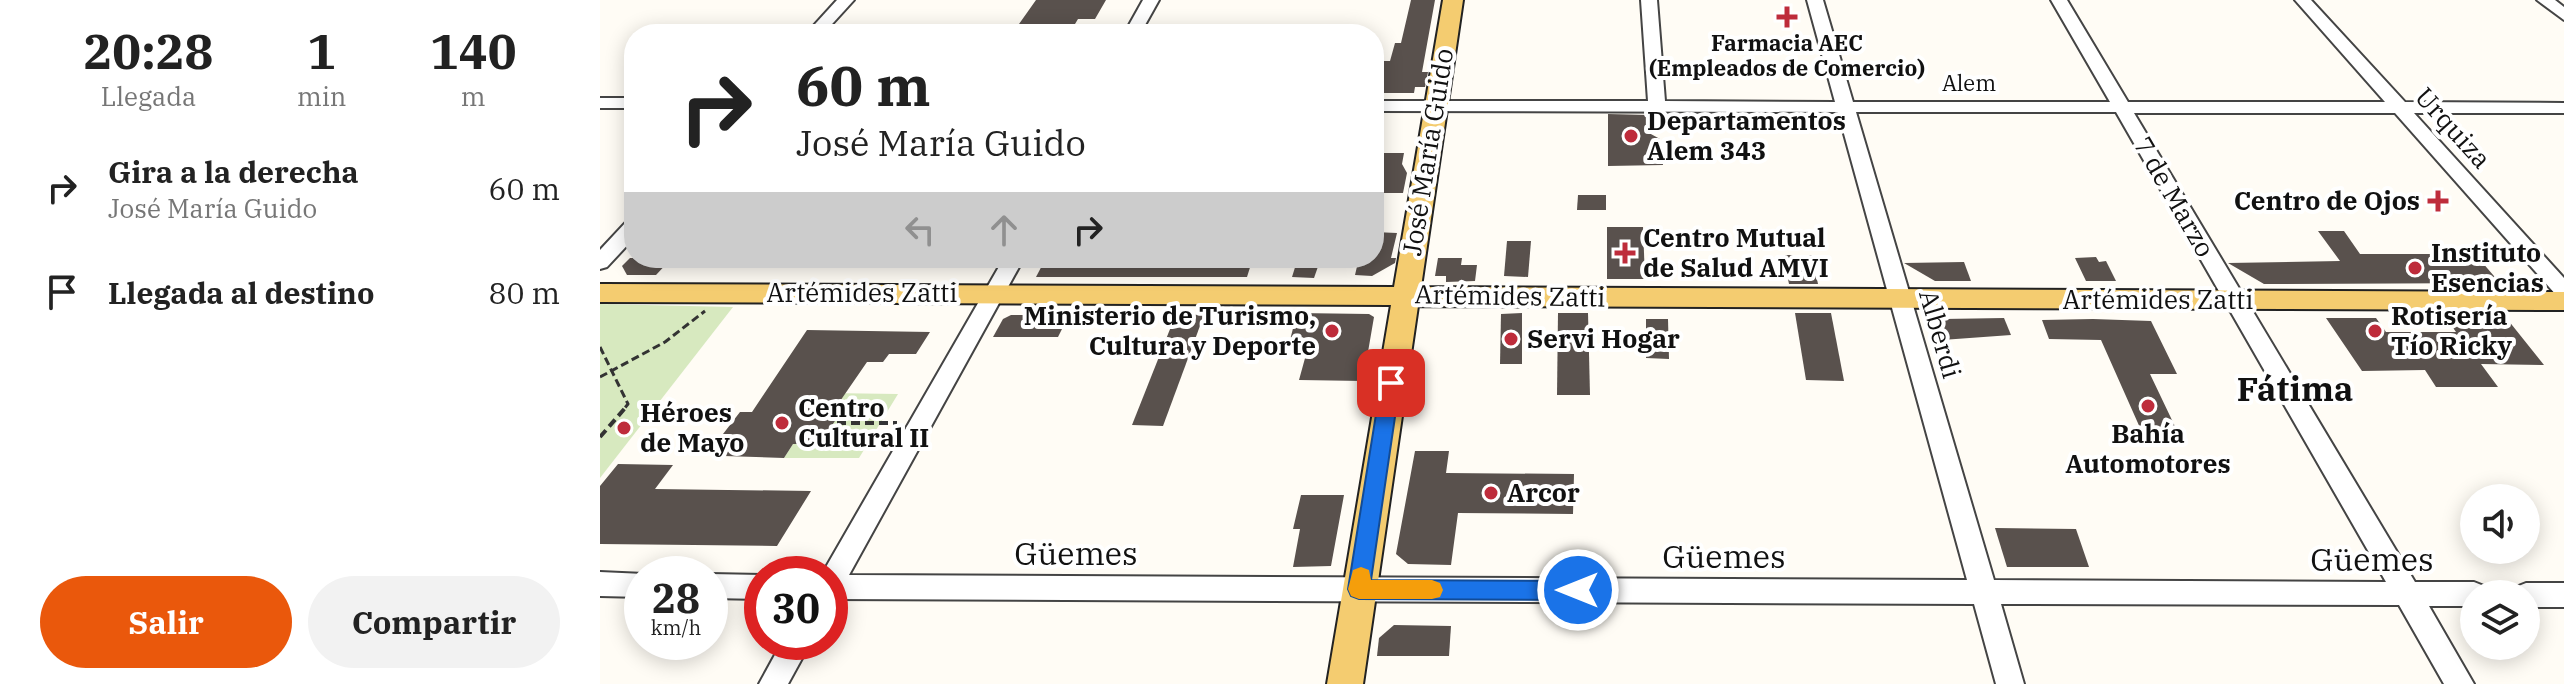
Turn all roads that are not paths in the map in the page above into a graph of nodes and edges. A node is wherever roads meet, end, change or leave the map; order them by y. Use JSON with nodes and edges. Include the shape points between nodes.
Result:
{"nodes":[{"id":1,"x":846,"y":0,"type":"edge"},
{"id":2,"x":1151,"y":0,"type":"edge"},
{"id":3,"x":1453,"y":0,"type":"edge"},
{"id":4,"x":1649,"y":0,"type":"edge"},
{"id":5,"x":1815,"y":0,"type":"edge"},
{"id":6,"x":2059,"y":0,"type":"edge"},
{"id":7,"x":2303,"y":0,"type":"edge"},
{"id":8,"x":2545,"y":0,"type":"edge"},
{"id":9,"x":2564,"y":15,"type":"edge"},
{"id":10,"x":823,"y":24,"type":"edge"},
{"id":11,"x":1138,"y":24,"type":"edge"},
{"id":12,"x":600,"y":103,"type":"edge"},
{"id":13,"x":624,"y":103,"type":"edge"},
{"id":14,"x":1384,"y":106,"type":"edge"},
{"id":15,"x":1435,"y":106,"type":"junction"},
{"id":16,"x":1657,"y":107,"type":"junction"},
{"id":17,"x":1847,"y":107,"type":"junction"},
{"id":18,"x":2122,"y":108,"type":"junction"},
{"id":19,"x":2400,"y":108,"type":"junction"},
{"id":20,"x":2564,"y":108,"type":"edge"},
{"id":21,"x":624,"y":237,"type":"edge"},
{"id":22,"x":600,"y":262,"type":"edge"},
{"id":23,"x":1009,"y":268,"type":"edge"},
{"id":24,"x":2564,"y":291,"type":"edge"},
{"id":25,"x":600,"y":293,"type":"edge"},
{"id":26,"x":996,"y":294,"type":"junction"},
{"id":27,"x":1404,"y":295,"type":"junction"},
{"id":28,"x":1901,"y":300,"type":"junction"},
{"id":29,"x":2234,"y":300,"type":"junction"},
{"id":30,"x":2564,"y":301,"type":"edge"},
{"id":31,"x":847,"y":556,"type":"edge"},
{"id":32,"x":600,"y":584,"type":"edge"},
{"id":33,"x":624,"y":585,"type":"edge"},
{"id":34,"x":848,"y":586,"type":"edge"},
{"id":35,"x":1359,"y":589,"type":"junction"},
{"id":36,"x":1984,"y":592,"type":"junction"},
{"id":37,"x":2406,"y":594,"type":"junction"},
{"id":38,"x":2460,"y":594,"type":"edge"},
{"id":39,"x":2540,"y":595,"type":"edge"},
{"id":40,"x":2564,"y":595,"type":"edge"},
{"id":41,"x":787,"y":660,"type":"edge"},
{"id":42,"x":773,"y":684,"type":"edge"},
{"id":43,"x":1345,"y":684,"type":"edge"},
{"id":44,"x":2010,"y":684,"type":"edge"},
{"id":45,"x":2460,"y":684,"type":"edge"}],
"edges":[{"from":1,"to":10,"type":"street"},
{"from":2,"to":11,"type":"street"},
{"from":3,"to":15,"type":"main road","name":"José María Guido"},
{"from":4,"to":16,"type":"street"},
{"from":5,"to":17,"type":"street","name":"Alberdi"},
{"from":6,"to":18,"type":"street","name":"7 de Marzo"},
{"from":7,"to":19,"type":"street","name":"Urquiza"},
{"from":8,"to":9,"type":"street"},
{"from":12,"to":13,"type":"street"},
{"from":14,"to":15,"type":"street","name":"Alem"},
{"from":15,"to":16,"type":"street","name":"Alem"},
{"from":15,"to":27,"type":"main road","name":"José María Guido"},
{"from":16,"to":17,"type":"street","name":"Alem"},
{"from":17,"to":18,"type":"street","name":"Alem"},
{"from":17,"to":28,"type":"street","name":"Alberdi"},
{"from":18,"to":19,"type":"street","name":"Alem"},
{"from":18,"to":29,"type":"street","name":"7 de Marzo"},
{"from":19,"to":20,"type":"street","name":"Alem"},
{"from":19,"to":24,"type":"street","name":"Urquiza"},
{"from":21,"to":22,"type":"street"},
{"from":23,"to":26,"type":"street"},
{"from":25,"to":26,"type":"main road","name":"Artémides Zatti"},
{"from":26,"to":27,"type":"main road","name":"Artémides Zatti"},
{"from":26,"to":31,"type":"street"},
{"from":27,"to":28,"type":"main road","name":"Artémides Zatti"},
{"from":27,"to":35,"type":"main road","name":"José María Guido"},
{"from":28,"to":29,"type":"main road","name":"Artémides Zatti"},
{"from":28,"to":36,"type":"street","name":"Alberdi"},
{"from":29,"to":30,"type":"main road","name":"Artémides Zatti"},
{"from":29,"to":37,"type":"street","name":"7 de Marzo"},
{"from":32,"to":33,"type":"street"},
{"from":34,"to":35,"type":"street","name":"Güemes"},
{"from":35,"to":36,"type":"street","name":"Güemes"},
{"from":35,"to":43,"type":"main road","name":"José María Guido"},
{"from":36,"to":37,"type":"street","name":"Güemes"},
{"from":36,"to":44,"type":"street","name":"Alberdi"},
{"from":37,"to":38,"type":"street","name":"Güemes"},
{"from":37,"to":45,"type":"street","name":"7 de Marzo"},
{"from":39,"to":40,"type":"street"},
{"from":41,"to":42,"type":"street"}]}
